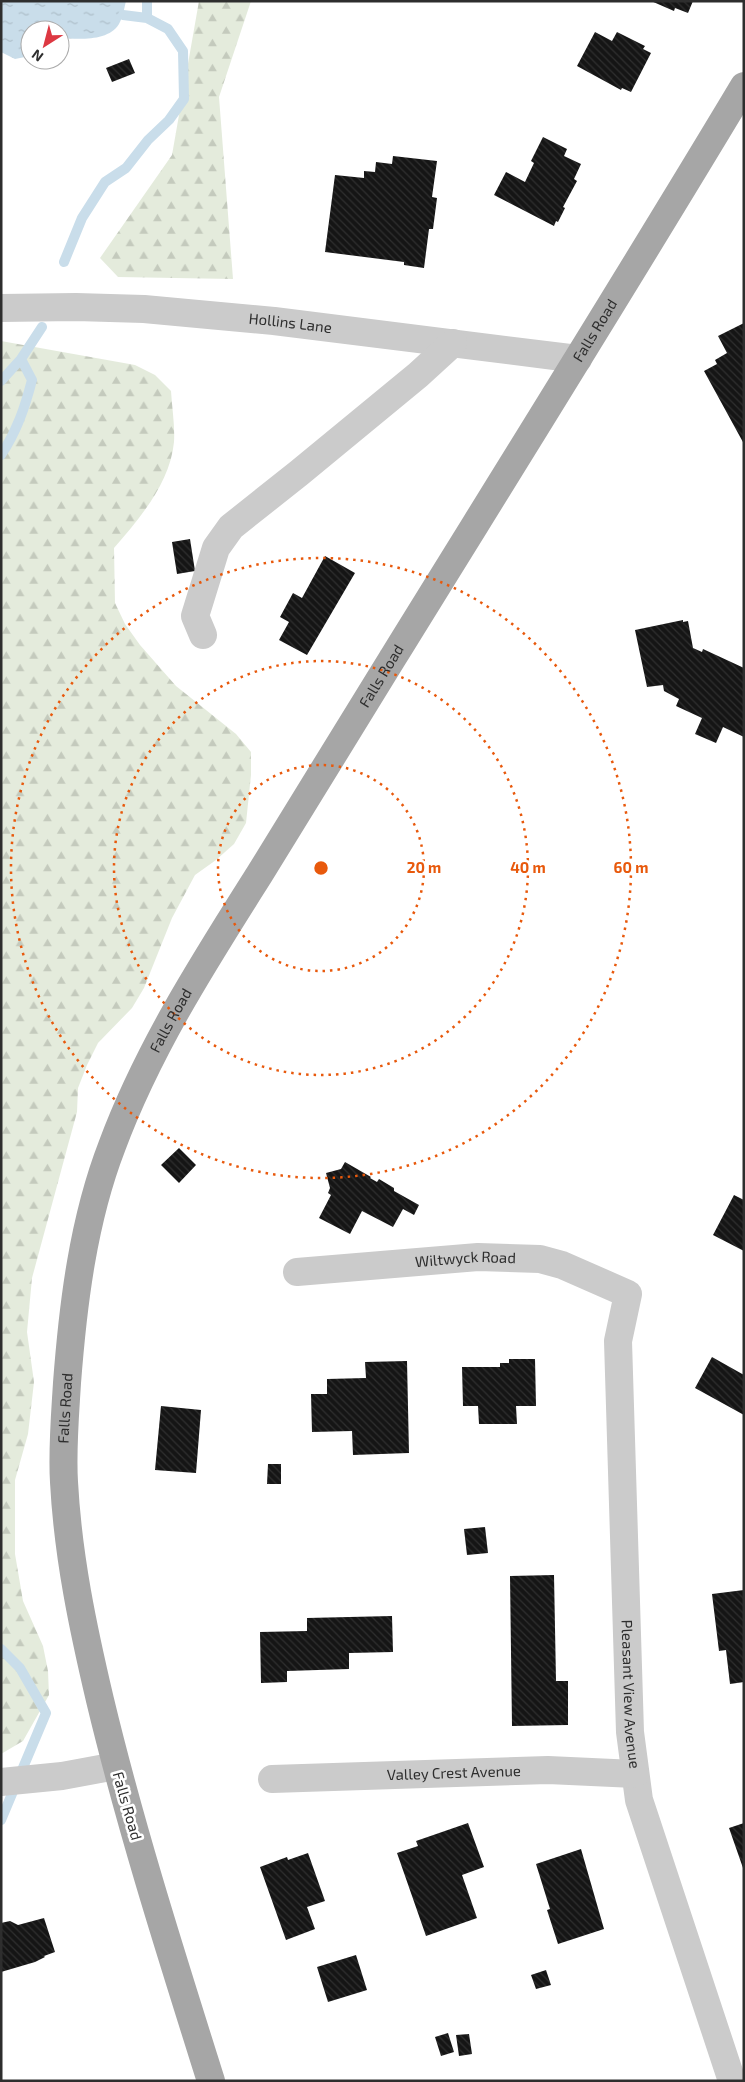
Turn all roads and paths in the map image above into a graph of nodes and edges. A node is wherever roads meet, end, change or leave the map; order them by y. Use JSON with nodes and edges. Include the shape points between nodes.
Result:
{"nodes":[{"id":1,"x":744,"y":86,"type":"edge"},
{"id":2,"x":1,"y":308,"type":"edge"},
{"id":3,"x":452,"y":343,"type":"junction"},
{"id":4,"x":578,"y":359,"type":"junction"},
{"id":5,"x":203,"y":635,"type":"dead end"},
{"id":6,"x":296,"y":1272,"type":"dead end"},
{"id":7,"x":628,"y":1294,"type":"joint"},
{"id":8,"x":116,"y":1766,"type":"junction"},
{"id":9,"x":635,"y":1774,"type":"junction"},
{"id":10,"x":272,"y":1780,"type":"dead end"},
{"id":11,"x":1,"y":1782,"type":"edge"},
{"id":12,"x":211,"y":2081,"type":"edge"},
{"id":13,"x":732,"y":2081,"type":"edge"}],
"edges":[{"from":1,"to":4,"type":"main road","name":"Falls Road"},
{"from":2,"to":3,"type":"street","name":"Hollins Lane","via":[[144,309]]},
{"from":3,"to":4,"type":"street","name":"Hollins Lane"},
{"from":3,"to":5,"type":"street","via":[[418,375],[231,526],[216,548],[195,616]]},
{"from":4,"to":8,"type":"main road","name":"Falls Road","via":[[201,967],[128,1104],[109,1152],[92,1208],[74,1314],[65,1411],[64,1479],[80,1616]]},
{"from":6,"to":7,"type":"street","name":"Wiltwyck Road","via":[[478,1257],[540,1260],[562,1265]]},
{"from":7,"to":9,"type":"street","name":"Pleasant View Avenue","via":[[618,1341],[630,1732]]},
{"from":8,"to":11,"type":"street"},
{"from":8,"to":12,"type":"main road","name":"Falls Road"},
{"from":9,"to":10,"type":"street","name":"Valley Crest Avenue","via":[[548,1770]]},
{"from":9,"to":13,"type":"street","name":"Pleasant View Avenue","via":[[654,1848]]}]}
